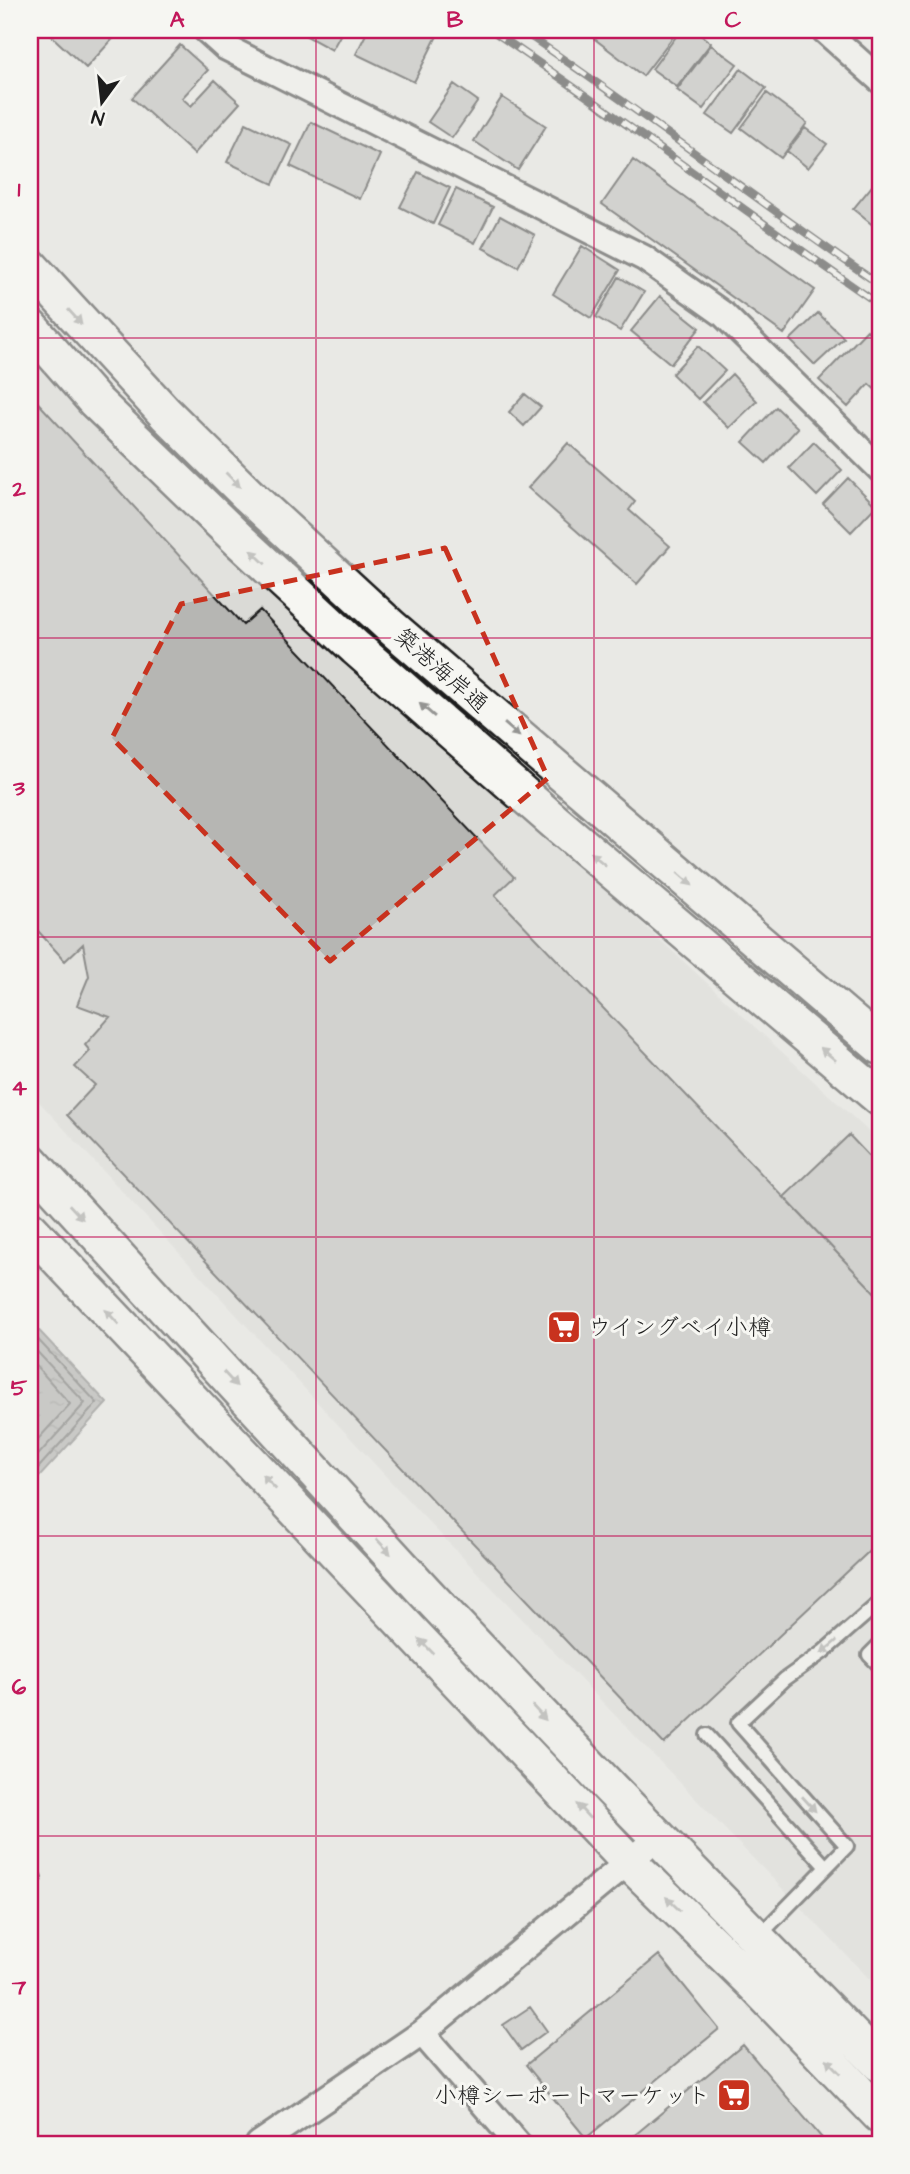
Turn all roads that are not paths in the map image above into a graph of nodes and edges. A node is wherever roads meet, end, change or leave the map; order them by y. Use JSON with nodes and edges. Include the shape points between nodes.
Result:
{"nodes":[{"id":1,"x":206,"y":30,"type":"edge"},
{"id":2,"x":824,"y":30,"type":"edge"},
{"id":3,"x":880,"y":80,"type":"edge"},
{"id":4,"x":30,"y":266,"type":"edge"},
{"id":5,"x":30,"y":327,"type":"edge"},
{"id":6,"x":880,"y":469,"type":"edge"},
{"id":7,"x":880,"y":1046,"type":"edge"},
{"id":8,"x":880,"y":1098,"type":"edge"},
{"id":9,"x":30,"y":1161,"type":"edge"},
{"id":10,"x":30,"y":1229,"type":"edge"},
{"id":11,"x":880,"y":1602,"type":"edge"},
{"id":12,"x":880,"y":1644,"type":"edge"},
{"id":13,"x":880,"y":1667,"type":"edge"},
{"id":14,"x":707,"y":1735,"type":"dead end"},
{"id":15,"x":657,"y":1838,"type":"junction"},
{"id":16,"x":629,"y":1862,"type":"junction"},
{"id":17,"x":826,"y":1867,"type":"junction"},
{"id":18,"x":756,"y":1938,"type":"junction"},
{"id":19,"x":422,"y":2033,"type":"junction"},
{"id":20,"x":880,"y":2064,"type":"edge"},
{"id":21,"x":880,"y":2115,"type":"edge"},
{"id":22,"x":259,"y":2144,"type":"edge"},
{"id":23,"x":518,"y":2144,"type":"edge"}],
"edges":[{"from":1,"to":6,"type":"street","via":[[225,47],[644,258],[723,313]]},
{"from":2,"to":3,"type":"street"},
{"from":4,"to":7,"type":"street","name":"築港海岸通","one_way":true,"via":[[166,414],[391,627]]},
{"from":8,"to":5,"type":"street","name":"築港海岸通","one_way":true,"via":[[356,648],[95,401]]},
{"from":9,"to":15,"type":"street","one_way":true},
{"from":16,"to":10,"type":"street","one_way":true},
{"from":11,"to":17,"type":"lane","one_way":true,"via":[[738,1723],[847,1846]]},
{"from":12,"to":13,"type":"lane","via":[[869,1655]]},
{"from":14,"to":17,"type":"lane"},
{"from":15,"to":16,"type":"street"},
{"from":15,"to":18,"type":"street"},
{"from":16,"to":19,"type":"street"},
{"from":21,"to":16,"type":"street","one_way":true},
{"from":17,"to":18,"type":"lane"},
{"from":18,"to":20,"type":"street"},
{"from":19,"to":22,"type":"street"},
{"from":19,"to":23,"type":"street"}]}
